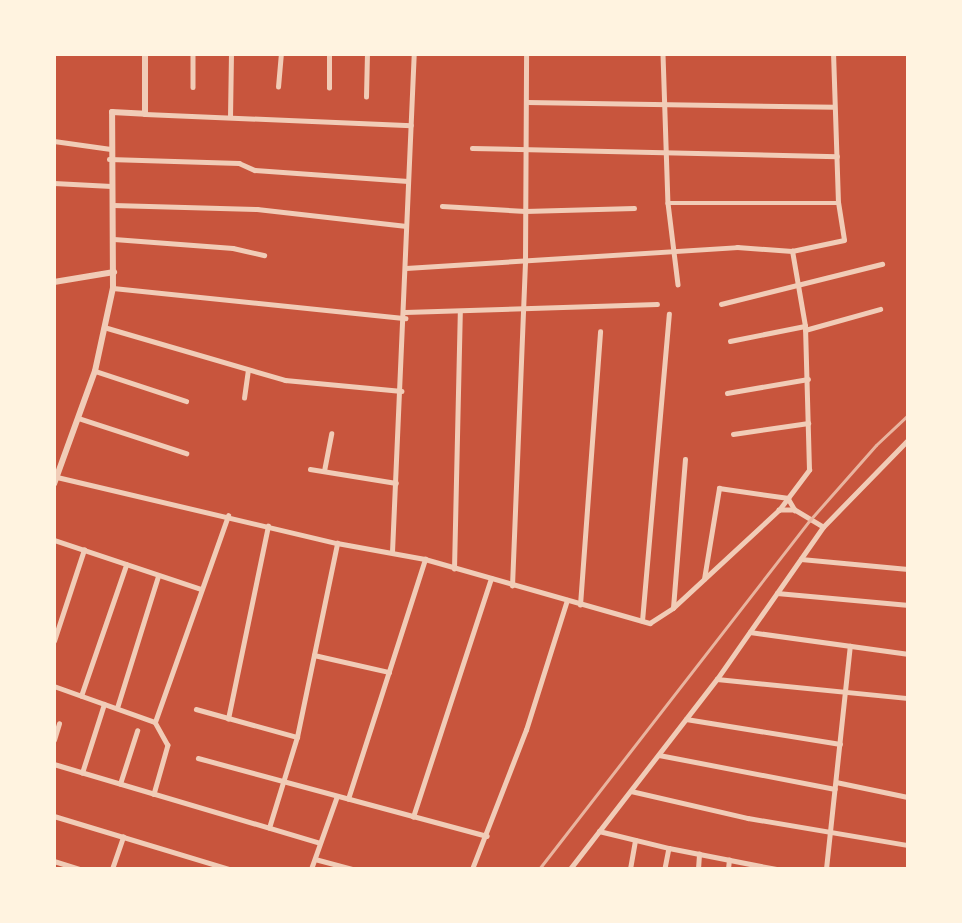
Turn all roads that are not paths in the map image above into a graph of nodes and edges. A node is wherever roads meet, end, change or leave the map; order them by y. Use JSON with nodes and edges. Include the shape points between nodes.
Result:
{"nodes":[{"id":1,"x":145,"y":54,"type":"edge"},
{"id":2,"x":193,"y":54,"type":"edge"},
{"id":3,"x":231,"y":54,"type":"edge"},
{"id":4,"x":281,"y":54,"type":"edge"},
{"id":5,"x":330,"y":54,"type":"edge"},
{"id":6,"x":368,"y":54,"type":"edge"},
{"id":7,"x":414,"y":54,"type":"edge"},
{"id":8,"x":526,"y":54,"type":"edge"},
{"id":9,"x":663,"y":54,"type":"edge"},
{"id":10,"x":833,"y":54,"type":"edge"},
{"id":11,"x":193,"y":87,"type":"dead end"},
{"id":12,"x":278,"y":87,"type":"dead end"},
{"id":13,"x":329,"y":88,"type":"dead end"},
{"id":14,"x":366,"y":97,"type":"dead end"},
{"id":15,"x":527,"y":102,"type":"junction"},
{"id":16,"x":665,"y":104,"type":"junction"},
{"id":17,"x":834,"y":107,"type":"junction"},
{"id":18,"x":145,"y":114,"type":"junction"},
{"id":19,"x":230,"y":117,"type":"junction"},
{"id":20,"x":411,"y":125,"type":"junction"},
{"id":21,"x":54,"y":141,"type":"edge"},
{"id":22,"x":472,"y":148,"type":"dead end"},
{"id":23,"x":110,"y":149,"type":"junction"},
{"id":24,"x":526,"y":151,"type":"junction"},
{"id":25,"x":667,"y":154,"type":"junction"},
{"id":26,"x":837,"y":156,"type":"junction"},
{"id":27,"x":109,"y":159,"type":"junction"},
{"id":28,"x":408,"y":181,"type":"junction"},
{"id":29,"x":54,"y":183,"type":"edge"},
{"id":30,"x":111,"y":186,"type":"junction"},
{"id":31,"x":668,"y":203,"type":"junction"},
{"id":32,"x":838,"y":203,"type":"junction"},
{"id":33,"x":113,"y":204,"type":"junction"},
{"id":34,"x":442,"y":206,"type":"dead end"},
{"id":35,"x":634,"y":208,"type":"dead end"},
{"id":36,"x":525,"y":211,"type":"junction"},
{"id":37,"x":406,"y":226,"type":"junction"},
{"id":38,"x":114,"y":239,"type":"junction"},
{"id":39,"x":671,"y":251,"type":"junction"},
{"id":40,"x":792,"y":251,"type":"junction"},
{"id":41,"x":264,"y":255,"type":"dead end"},
{"id":42,"x":525,"y":262,"type":"junction"},
{"id":43,"x":882,"y":264,"type":"dead end"},
{"id":44,"x":406,"y":268,"type":"junction"},
{"id":45,"x":114,"y":272,"type":"junction"},
{"id":46,"x":54,"y":282,"type":"edge"},
{"id":47,"x":678,"y":284,"type":"dead end"},
{"id":48,"x":798,"y":285,"type":"junction"},
{"id":49,"x":113,"y":288,"type":"junction"},
{"id":50,"x":657,"y":304,"type":"dead end"},
{"id":51,"x":721,"y":304,"type":"dead end"},
{"id":52,"x":523,"y":306,"type":"junction"},
{"id":53,"x":880,"y":309,"type":"dead end"},
{"id":54,"x":460,"y":313,"type":"junction"},
{"id":55,"x":669,"y":314,"type":"dead end"},
{"id":56,"x":405,"y":315,"type":"junction"},
{"id":57,"x":104,"y":327,"type":"junction"},
{"id":58,"x":805,"y":328,"type":"junction"},
{"id":59,"x":600,"y":332,"type":"dead end"},
{"id":60,"x":730,"y":341,"type":"dead end"},
{"id":61,"x":95,"y":371,"type":"junction"},
{"id":62,"x":248,"y":371,"type":"junction"},
{"id":63,"x":808,"y":379,"type":"junction"},
{"id":64,"x":401,"y":391,"type":"junction"},
{"id":65,"x":727,"y":393,"type":"dead end"},
{"id":66,"x":244,"y":398,"type":"dead end"},
{"id":67,"x":186,"y":401,"type":"dead end"},
{"id":68,"x":78,"y":418,"type":"junction"},
{"id":69,"x":808,"y":423,"type":"junction"},
{"id":70,"x":331,"y":434,"type":"dead end"},
{"id":71,"x":733,"y":434,"type":"dead end"},
{"id":72,"x":908,"y":440,"type":"edge"},
{"id":73,"x":186,"y":453,"type":"dead end"},
{"id":74,"x":685,"y":459,"type":"dead end"},
{"id":75,"x":310,"y":469,"type":"dead end"},
{"id":76,"x":324,"y":471,"type":"junction"},
{"id":77,"x":57,"y":477,"type":"junction"},
{"id":78,"x":396,"y":483,"type":"junction"},
{"id":79,"x":54,"y":484,"type":"edge"},
{"id":80,"x":788,"y":498,"type":"junction"},
{"id":81,"x":779,"y":510,"type":"junction"},
{"id":82,"x":795,"y":510,"type":"junction"},
{"id":83,"x":228,"y":516,"type":"junction"},
{"id":84,"x":268,"y":526,"type":"junction"},
{"id":85,"x":823,"y":527,"type":"junction"},
{"id":86,"x":54,"y":540,"type":"edge"},
{"id":87,"x":337,"y":543,"type":"junction"},
{"id":88,"x":84,"y":550,"type":"junction"},
{"id":89,"x":393,"y":552,"type":"junction"},
{"id":90,"x":425,"y":559,"type":"junction"},
{"id":91,"x":801,"y":559,"type":"junction"},
{"id":92,"x":126,"y":565,"type":"junction"},
{"id":93,"x":454,"y":569,"type":"junction"},
{"id":94,"x":908,"y":569,"type":"edge"},
{"id":95,"x":158,"y":576,"type":"junction"},
{"id":96,"x":491,"y":578,"type":"junction"},
{"id":97,"x":704,"y":579,"type":"junction"},
{"id":98,"x":512,"y":586,"type":"junction"},
{"id":99,"x":201,"y":589,"type":"junction"},
{"id":100,"x":777,"y":593,"type":"junction"},
{"id":101,"x":567,"y":600,"type":"junction"},
{"id":102,"x":580,"y":605,"type":"junction"},
{"id":103,"x":908,"y":605,"type":"edge"},
{"id":104,"x":673,"y":608,"type":"junction"},
{"id":105,"x":642,"y":621,"type":"junction"},
{"id":106,"x":750,"y":632,"type":"junction"},
{"id":107,"x":54,"y":641,"type":"edge"},
{"id":108,"x":850,"y":646,"type":"junction"},
{"id":109,"x":908,"y":654,"type":"edge"},
{"id":110,"x":314,"y":655,"type":"junction"},
{"id":111,"x":389,"y":672,"type":"junction"},
{"id":112,"x":717,"y":679,"type":"junction"},
{"id":113,"x":54,"y":686,"type":"edge"},
{"id":114,"x":846,"y":694,"type":"junction"},
{"id":115,"x":81,"y":696,"type":"junction"},
{"id":116,"x":908,"y":698,"type":"edge"},
{"id":117,"x":104,"y":704,"type":"junction"},
{"id":118,"x":117,"y":708,"type":"junction"},
{"id":119,"x":196,"y":709,"type":"dead end"},
{"id":120,"x":228,"y":719,"type":"junction"},
{"id":121,"x":686,"y":719,"type":"junction"},
{"id":122,"x":155,"y":722,"type":"junction"},
{"id":123,"x":59,"y":724,"type":"dead end"},
{"id":124,"x":137,"y":731,"type":"dead end"},
{"id":125,"x":297,"y":737,"type":"junction"},
{"id":126,"x":54,"y":740,"type":"edge"},
{"id":127,"x":840,"y":744,"type":"junction"},
{"id":128,"x":659,"y":755,"type":"junction"},
{"id":129,"x":198,"y":758,"type":"dead end"},
{"id":130,"x":54,"y":765,"type":"edge"},
{"id":131,"x":82,"y":773,"type":"junction"},
{"id":132,"x":284,"y":782,"type":"junction"},
{"id":133,"x":836,"y":782,"type":"junction"},
{"id":134,"x":120,"y":784,"type":"junction"},
{"id":135,"x":835,"y":789,"type":"junction"},
{"id":136,"x":631,"y":791,"type":"junction"},
{"id":137,"x":154,"y":794,"type":"junction"},
{"id":138,"x":337,"y":796,"type":"junction"},
{"id":139,"x":908,"y":797,"type":"edge"},
{"id":140,"x":348,"y":799,"type":"junction"},
{"id":141,"x":54,"y":816,"type":"edge"},
{"id":142,"x":413,"y":817,"type":"junction"},
{"id":143,"x":268,"y":828,"type":"junction"},
{"id":144,"x":599,"y":831,"type":"junction"},
{"id":145,"x":830,"y":831,"type":"junction"},
{"id":146,"x":123,"y":837,"type":"junction"},
{"id":147,"x":487,"y":837,"type":"junction"},
{"id":148,"x":634,"y":840,"type":"junction"},
{"id":149,"x":320,"y":843,"type":"junction"},
{"id":150,"x":908,"y":845,"type":"edge"},
{"id":151,"x":669,"y":848,"type":"junction"},
{"id":152,"x":699,"y":854,"type":"junction"},
{"id":153,"x":315,"y":859,"type":"junction"},
{"id":154,"x":729,"y":860,"type":"junction"},
{"id":155,"x":54,"y":861,"type":"edge"},
{"id":156,"x":761,"y":867,"type":"edge"},
{"id":157,"x":80,"y":869,"type":"edge"},
{"id":158,"x":112,"y":869,"type":"edge"},
{"id":159,"x":229,"y":869,"type":"edge"},
{"id":160,"x":311,"y":869,"type":"edge"},
{"id":161,"x":352,"y":869,"type":"edge"},
{"id":162,"x":472,"y":869,"type":"edge"},
{"id":163,"x":570,"y":869,"type":"edge"},
{"id":164,"x":630,"y":869,"type":"edge"},
{"id":165,"x":666,"y":869,"type":"edge"},
{"id":166,"x":698,"y":869,"type":"edge"},
{"id":167,"x":728,"y":869,"type":"edge"},
{"id":168,"x":776,"y":869,"type":"edge"},
{"id":169,"x":826,"y":869,"type":"edge"}],
"edges":[{"from":1,"to":18,"type":"street"},
{"from":2,"to":11,"type":"street"},
{"from":3,"to":19,"type":"street"},
{"from":4,"to":12,"type":"street"},
{"from":5,"to":13,"type":"street"},
{"from":6,"to":14,"type":"street"},
{"from":7,"to":20,"type":"street"},
{"from":8,"to":15,"type":"street"},
{"from":9,"to":16,"type":"street"},
{"from":10,"to":17,"type":"street"},
{"from":15,"to":16,"type":"street"},
{"from":15,"to":24,"type":"street"},
{"from":16,"to":17,"type":"street"},
{"from":16,"to":25,"type":"street"},
{"from":17,"to":26,"type":"street"},
{"from":18,"to":19,"type":"street"},
{"from":18,"to":23,"type":"street","via":[[112,112]]},
{"from":19,"to":20,"type":"street"},
{"from":20,"to":28,"type":"street"},
{"from":21,"to":23,"type":"street"},
{"from":22,"to":24,"type":"street"},
{"from":23,"to":27,"type":"street"},
{"from":24,"to":25,"type":"street"},
{"from":24,"to":36,"type":"street"},
{"from":25,"to":26,"type":"street","via":[[748,151]]},
{"from":25,"to":31,"type":"street"},
{"from":26,"to":32,"type":"street"},
{"from":27,"to":28,"type":"street","via":[[239,163],[255,170]]},
{"from":27,"to":30,"type":"street"},
{"from":28,"to":37,"type":"street"},
{"from":29,"to":30,"type":"street"},
{"from":30,"to":33,"type":"street"},
{"from":31,"to":32,"type":"street"},
{"from":31,"to":39,"type":"street"},
{"from":32,"to":40,"type":"street","via":[[844,240]]},
{"from":33,"to":37,"type":"street","via":[[257,209]]},
{"from":33,"to":38,"type":"street"},
{"from":34,"to":36,"type":"street"},
{"from":35,"to":36,"type":"street"},
{"from":36,"to":42,"type":"street"},
{"from":37,"to":44,"type":"street"},
{"from":38,"to":41,"type":"street","via":[[233,248]]},
{"from":38,"to":45,"type":"street"},
{"from":39,"to":40,"type":"street","via":[[737,247]]},
{"from":39,"to":42,"type":"street"},
{"from":39,"to":47,"type":"street"},
{"from":40,"to":48,"type":"street"},
{"from":42,"to":44,"type":"street"},
{"from":42,"to":52,"type":"street"},
{"from":43,"to":48,"type":"street"},
{"from":44,"to":56,"type":"street"},
{"from":45,"to":46,"type":"street"},
{"from":45,"to":49,"type":"street"},
{"from":48,"to":51,"type":"street"},
{"from":48,"to":58,"type":"street"},
{"from":49,"to":56,"type":"street"},
{"from":49,"to":57,"type":"street"},
{"from":50,"to":52,"type":"street"},
{"from":52,"to":54,"type":"street"},
{"from":52,"to":98,"type":"street"},
{"from":53,"to":58,"type":"street"},
{"from":54,"to":56,"type":"street"},
{"from":54,"to":93,"type":"street"},
{"from":55,"to":105,"type":"street"},
{"from":56,"to":64,"type":"street"},
{"from":57,"to":61,"type":"street"},
{"from":57,"to":62,"type":"street"},
{"from":58,"to":60,"type":"street"},
{"from":58,"to":63,"type":"street"},
{"from":59,"to":102,"type":"street"},
{"from":61,"to":67,"type":"street"},
{"from":61,"to":68,"type":"street"},
{"from":62,"to":64,"type":"street","via":[[285,380]]},
{"from":62,"to":66,"type":"street"},
{"from":63,"to":65,"type":"street"},
{"from":63,"to":69,"type":"street"},
{"from":64,"to":78,"type":"street"},
{"from":68,"to":73,"type":"street"},
{"from":68,"to":77,"type":"street"},
{"from":69,"to":71,"type":"street"},
{"from":69,"to":80,"type":"street","via":[[809,470]]},
{"from":70,"to":76,"type":"street"},
{"from":72,"to":85,"type":"street"},
{"from":74,"to":104,"type":"street"},
{"from":75,"to":76,"type":"street"},
{"from":76,"to":78,"type":"street"},
{"from":77,"to":79,"type":"street"},
{"from":77,"to":83,"type":"street"},
{"from":78,"to":89,"type":"street"},
{"from":80,"to":81,"type":"street"},
{"from":80,"to":82,"type":"street"},
{"from":80,"to":97,"type":"street","via":[[719,488]]},
{"from":81,"to":82,"type":"street"},
{"from":81,"to":97,"type":"street"},
{"from":82,"to":85,"type":"street"},
{"from":83,"to":84,"type":"street"},
{"from":83,"to":99,"type":"street"},
{"from":84,"to":87,"type":"street"},
{"from":84,"to":120,"type":"street"},
{"from":85,"to":91,"type":"street"},
{"from":86,"to":88,"type":"street"},
{"from":87,"to":89,"type":"street"},
{"from":87,"to":110,"type":"street"},
{"from":88,"to":92,"type":"street"},
{"from":88,"to":107,"type":"street"},
{"from":89,"to":90,"type":"street"},
{"from":90,"to":93,"type":"street"},
{"from":90,"to":111,"type":"street"},
{"from":91,"to":94,"type":"street"},
{"from":91,"to":100,"type":"street"},
{"from":92,"to":95,"type":"street"},
{"from":92,"to":115,"type":"street"},
{"from":93,"to":96,"type":"street"},
{"from":95,"to":99,"type":"street"},
{"from":95,"to":118,"type":"street"},
{"from":96,"to":98,"type":"street"},
{"from":96,"to":142,"type":"street"},
{"from":97,"to":104,"type":"street"},
{"from":98,"to":101,"type":"street"},
{"from":99,"to":122,"type":"street"},
{"from":100,"to":103,"type":"street"},
{"from":100,"to":106,"type":"street"},
{"from":101,"to":102,"type":"street"},
{"from":101,"to":147,"type":"street"},
{"from":102,"to":105,"type":"street"},
{"from":104,"to":105,"type":"street","via":[[650,623]]},
{"from":106,"to":108,"type":"street"},
{"from":106,"to":112,"type":"street"},
{"from":108,"to":109,"type":"street"},
{"from":108,"to":114,"type":"street"},
{"from":110,"to":111,"type":"street"},
{"from":110,"to":125,"type":"street"},
{"from":111,"to":140,"type":"street"},
{"from":112,"to":114,"type":"street"},
{"from":112,"to":121,"type":"street"},
{"from":113,"to":115,"type":"street"},
{"from":114,"to":116,"type":"street"},
{"from":114,"to":127,"type":"street"},
{"from":115,"to":117,"type":"street"},
{"from":117,"to":118,"type":"street"},
{"from":117,"to":131,"type":"street"},
{"from":118,"to":122,"type":"street"},
{"from":119,"to":120,"type":"street"},
{"from":120,"to":125,"type":"street"},
{"from":121,"to":127,"type":"street"},
{"from":121,"to":128,"type":"street"},
{"from":122,"to":137,"type":"street","via":[[168,745]]},
{"from":123,"to":126,"type":"street"},
{"from":124,"to":134,"type":"street"},
{"from":125,"to":132,"type":"street"},
{"from":127,"to":133,"type":"street"},
{"from":128,"to":135,"type":"street"},
{"from":128,"to":136,"type":"street"},
{"from":129,"to":132,"type":"street"},
{"from":130,"to":131,"type":"street"},
{"from":131,"to":134,"type":"street"},
{"from":132,"to":138,"type":"street"},
{"from":132,"to":143,"type":"street"},
{"from":133,"to":135,"type":"street"},
{"from":133,"to":139,"type":"street"},
{"from":134,"to":137,"type":"street"},
{"from":135,"to":145,"type":"street"},
{"from":136,"to":144,"type":"street"},
{"from":136,"to":145,"type":"street","via":[[748,818]]},
{"from":137,"to":143,"type":"street"},
{"from":138,"to":140,"type":"street"},
{"from":138,"to":149,"type":"street"},
{"from":140,"to":142,"type":"street"},
{"from":141,"to":146,"type":"street"},
{"from":142,"to":147,"type":"street"},
{"from":143,"to":149,"type":"street"},
{"from":144,"to":148,"type":"street"},
{"from":144,"to":163,"type":"street"},
{"from":145,"to":150,"type":"street"},
{"from":145,"to":169,"type":"street"},
{"from":146,"to":158,"type":"street"},
{"from":146,"to":159,"type":"street"},
{"from":147,"to":162,"type":"street"},
{"from":148,"to":151,"type":"street"},
{"from":148,"to":164,"type":"street"},
{"from":149,"to":153,"type":"street"},
{"from":151,"to":152,"type":"street"},
{"from":151,"to":165,"type":"street"},
{"from":152,"to":154,"type":"street"},
{"from":152,"to":166,"type":"street"},
{"from":153,"to":160,"type":"street"},
{"from":153,"to":161,"type":"street"},
{"from":154,"to":156,"type":"street"},
{"from":154,"to":167,"type":"street"},
{"from":155,"to":157,"type":"street"},
{"from":156,"to":168,"type":"street"}]}
